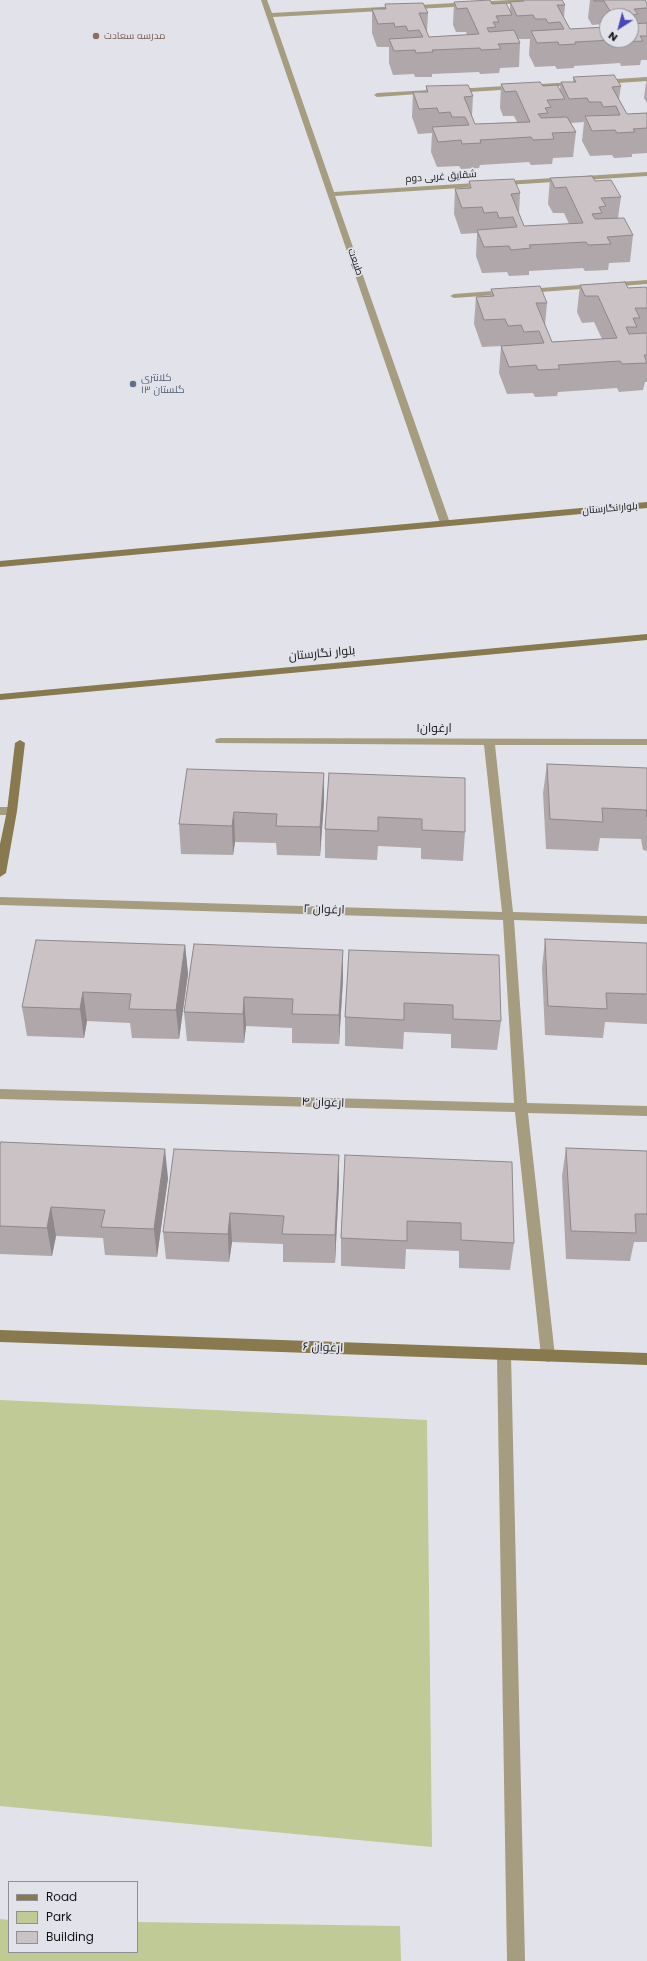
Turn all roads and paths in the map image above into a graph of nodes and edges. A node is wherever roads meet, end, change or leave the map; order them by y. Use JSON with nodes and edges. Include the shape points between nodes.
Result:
{"nodes":[{"id":1,"x":264,"y":0,"type":"edge"},
{"id":2,"x":543,"y":0,"type":"edge"},
{"id":3,"x":269,"y":15,"type":"junction"},
{"id":4,"x":647,"y":79,"type":"edge"},
{"id":5,"x":584,"y":83,"type":"edge"},
{"id":6,"x":591,"y":83,"type":"edge"},
{"id":7,"x":448,"y":91,"type":"edge"},
{"id":8,"x":441,"y":92,"type":"edge"},
{"id":9,"x":377,"y":95,"type":"dead end"},
{"id":10,"x":647,"y":174,"type":"edge"},
{"id":11,"x":331,"y":194,"type":"junction"},
{"id":12,"x":647,"y":282,"type":"edge"},
{"id":13,"x":454,"y":296,"type":"dead end"},
{"id":14,"x":647,"y":505,"type":"edge"},
{"id":15,"x":445,"y":523,"type":"junction"},
{"id":16,"x":0,"y":564,"type":"edge"},
{"id":17,"x":647,"y":637,"type":"edge"},
{"id":18,"x":0,"y":697,"type":"edge"},
{"id":19,"x":220,"y":741,"type":"dead end"},
{"id":20,"x":489,"y":742,"type":"junction"},
{"id":21,"x":647,"y":742,"type":"edge"},
{"id":22,"x":20,"y":743,"type":"dead end"},
{"id":23,"x":0,"y":810,"type":"edge"},
{"id":24,"x":12,"y":810,"type":"junction"},
{"id":25,"x":0,"y":873,"type":"edge"},
{"id":26,"x":0,"y":900,"type":"edge"},
{"id":27,"x":508,"y":915,"type":"junction"},
{"id":28,"x":647,"y":920,"type":"edge"},
{"id":29,"x":0,"y":1094,"type":"edge"},
{"id":30,"x":521,"y":1109,"type":"junction"},
{"id":31,"x":647,"y":1111,"type":"edge"},
{"id":32,"x":0,"y":1336,"type":"edge"},
{"id":33,"x":504,"y":1355,"type":"junction"},
{"id":34,"x":548,"y":1356,"type":"junction"},
{"id":35,"x":647,"y":1359,"type":"edge"},
{"id":36,"x":516,"y":1961,"type":"edge"}],
"edges":[{"from":1,"to":3,"type":"street","name":"طبیعت"},
{"from":2,"to":3,"type":"street"},
{"from":3,"to":11,"type":"street","name":"طبیعت"},
{"from":4,"to":6,"type":"street"},
{"from":5,"to":7,"type":"street"},
{"from":8,"to":9,"type":"street"},
{"from":10,"to":11,"type":"street","name":"شقایق غربی دوم"},
{"from":11,"to":15,"type":"street","name":"طبیعت"},
{"from":12,"to":13,"type":"street"},
{"from":14,"to":15,"type":"main road","name":"بلوار نگارستان"},
{"from":15,"to":16,"type":"main road","name":"بلوار نگارستان"},
{"from":17,"to":18,"type":"main road","name":"بلوار نگارستان"},
{"from":19,"to":20,"type":"street","name":"ارغوان۱"},
{"from":20,"to":21,"type":"street","name":"ارغوان۱"},
{"from":20,"to":27,"type":"street"},
{"from":22,"to":24,"type":"main road"},
{"from":23,"to":24,"type":"street"},
{"from":24,"to":25,"type":"main road"},
{"from":26,"to":27,"type":"street","name":"ارغوان ۲"},
{"from":27,"to":28,"type":"street","name":"ارغوان ۲"},
{"from":27,"to":30,"type":"street"},
{"from":29,"to":30,"type":"street","name":"ارغوان ۴"},
{"from":30,"to":31,"type":"street","name":"ارغوان ۴"},
{"from":30,"to":34,"type":"street"},
{"from":32,"to":33,"type":"main road","name":"ارغوان ۶"},
{"from":33,"to":34,"type":"main road","name":"ارغوان ۶"},
{"from":33,"to":36,"type":"street"},
{"from":34,"to":35,"type":"main road","name":"ارغوان ۶"}]}
